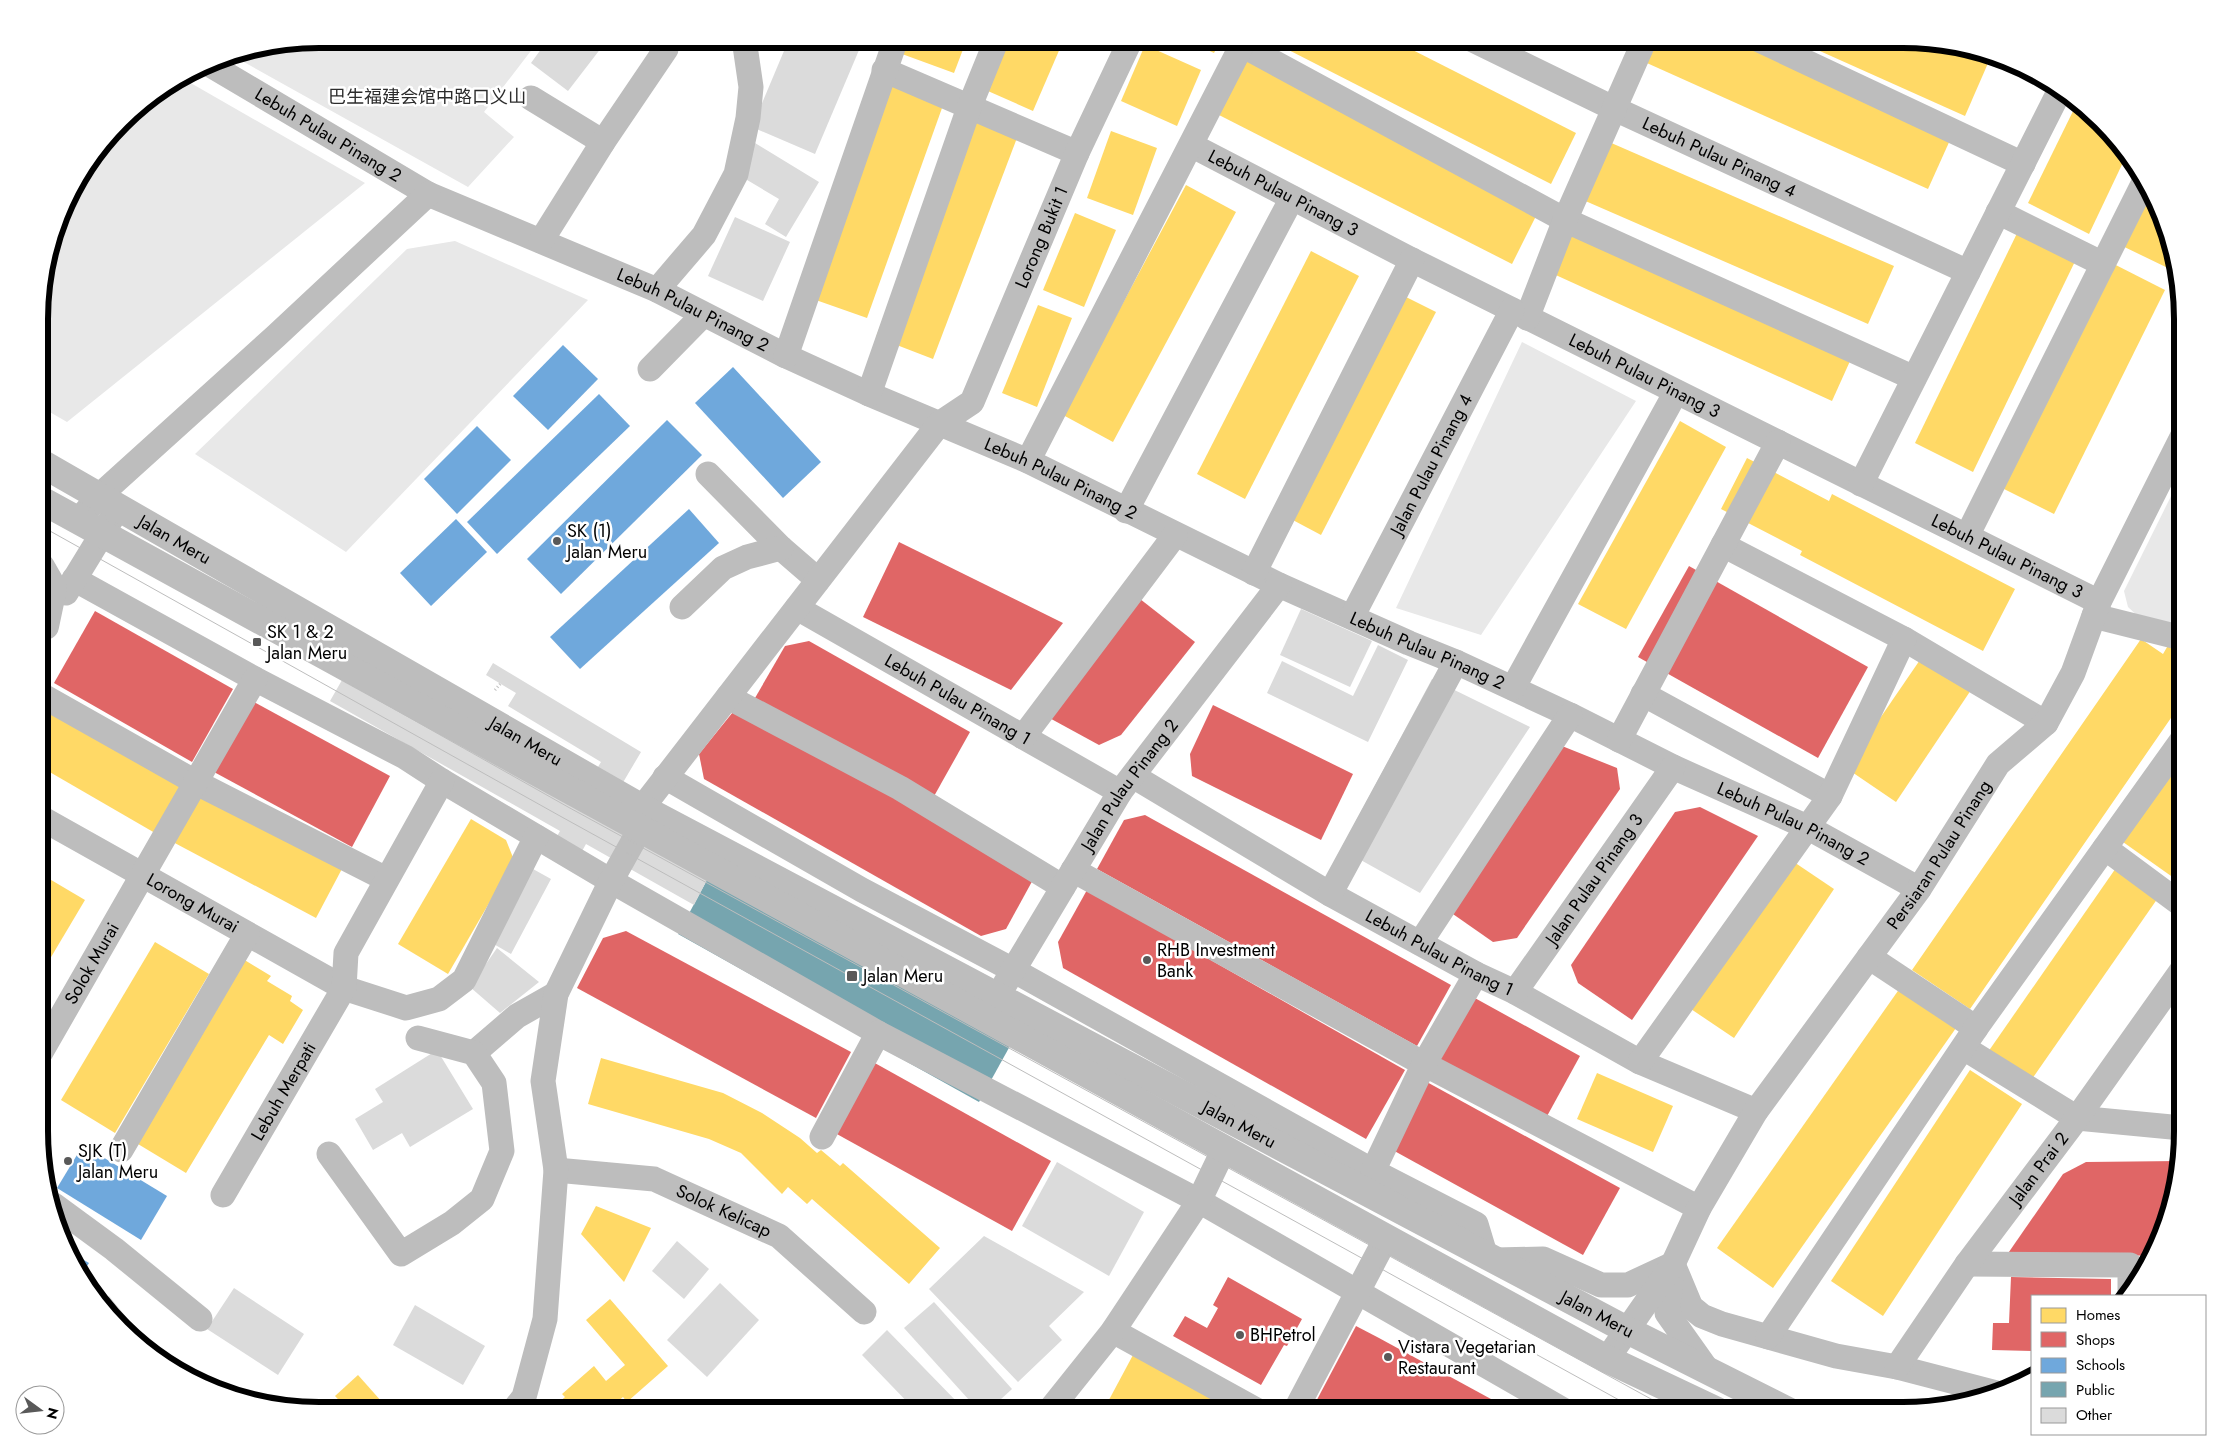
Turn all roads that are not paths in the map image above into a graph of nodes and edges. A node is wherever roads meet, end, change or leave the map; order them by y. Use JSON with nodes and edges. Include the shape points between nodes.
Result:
{"nodes":[{"id":1,"x":745,"y":48,"type":"edge"},
{"id":2,"x":893,"y":48,"type":"edge"},
{"id":3,"x":993,"y":48,"type":"edge"},
{"id":4,"x":1127,"y":48,"type":"edge"},
{"id":5,"x":1241,"y":48,"type":"edge"},
{"id":6,"x":1255,"y":48,"type":"edge"},
{"id":7,"x":1490,"y":48,"type":"edge"},
{"id":8,"x":1641,"y":48,"type":"edge"},
{"id":9,"x":1776,"y":48,"type":"edge"},
{"id":10,"x":666,"y":49,"type":"dead end"},
{"id":11,"x":215,"y":68,"type":"edge"},
{"id":12,"x":884,"y":70,"type":"junction"},
{"id":13,"x":2057,"y":96,"type":"edge"},
{"id":14,"x":531,"y":98,"type":"dead end"},
{"id":15,"x":969,"y":108,"type":"junction"},
{"id":16,"x":1615,"y":109,"type":"junction"},
{"id":17,"x":603,"y":142,"type":"junction"},
{"id":18,"x":1191,"y":145,"type":"junction"},
{"id":19,"x":1077,"y":153,"type":"junction"},
{"id":20,"x":2023,"y":164,"type":"junction"},
{"id":21,"x":2140,"y":189,"type":"edge"},
{"id":22,"x":428,"y":194,"type":"junction"},
{"id":23,"x":1292,"y":198,"type":"junction"},
{"id":24,"x":1998,"y":212,"type":"junction"},
{"id":25,"x":1565,"y":220,"type":"junction"},
{"id":26,"x":541,"y":241,"type":"junction"},
{"id":27,"x":1412,"y":260,"type":"junction"},
{"id":28,"x":2103,"y":264,"type":"junction"},
{"id":29,"x":1968,"y":272,"type":"junction"},
{"id":30,"x":657,"y":290,"type":"junction"},
{"id":31,"x":1520,"y":314,"type":"junction"},
{"id":32,"x":703,"y":315,"type":"junction"},
{"id":33,"x":786,"y":356,"type":"junction"},
{"id":34,"x":650,"y":369,"type":"dead end"},
{"id":35,"x":1914,"y":378,"type":"junction"},
{"id":36,"x":1676,"y":392,"type":"junction"},
{"id":37,"x":869,"y":394,"type":"junction"},
{"id":38,"x":939,"y":424,"type":"junction"},
{"id":39,"x":1778,"y":442,"type":"junction"},
{"id":40,"x":2174,"y":453,"type":"edge"},
{"id":41,"x":1028,"y":461,"type":"junction"},
{"id":42,"x":48,"y":468,"type":"edge"},
{"id":43,"x":708,"y":474,"type":"dead end"},
{"id":44,"x":1861,"y":484,"type":"junction"},
{"id":45,"x":109,"y":502,"type":"junction"},
{"id":46,"x":48,"y":504,"type":"edge"},
{"id":47,"x":1126,"y":512,"type":"junction"},
{"id":48,"x":78,"y":521,"type":"junction"},
{"id":49,"x":102,"y":534,"type":"junction"},
{"id":50,"x":1175,"y":535,"type":"junction"},
{"id":51,"x":1967,"y":536,"type":"junction"},
{"id":52,"x":1723,"y":545,"type":"junction"},
{"id":53,"x":781,"y":548,"type":"junction"},
{"id":54,"x":1254,"y":573,"type":"junction"},
{"id":55,"x":74,"y":578,"type":"junction"},
{"id":56,"x":48,"y":579,"type":"edge"},
{"id":57,"x":818,"y":580,"type":"junction"},
{"id":58,"x":1279,"y":586,"type":"junction"},
{"id":59,"x":682,"y":607,"type":"dead end"},
{"id":60,"x":48,"y":608,"type":"edge"},
{"id":61,"x":797,"y":608,"type":"junction"},
{"id":62,"x":2096,"y":609,"type":"junction"},
{"id":63,"x":1352,"y":617,"type":"junction"},
{"id":64,"x":48,"y":621,"type":"edge"},
{"id":65,"x":2174,"y":635,"type":"edge"},
{"id":66,"x":1904,"y":639,"type":"junction"},
{"id":67,"x":1456,"y":662,"type":"junction"},
{"id":68,"x":255,"y":679,"type":"junction"},
{"id":69,"x":1514,"y":688,"type":"junction"},
{"id":70,"x":1643,"y":694,"type":"junction"},
{"id":71,"x":728,"y":697,"type":"junction"},
{"id":72,"x":48,"y":698,"type":"edge"},
{"id":73,"x":1570,"y":715,"type":"junction"},
{"id":74,"x":2046,"y":723,"type":"junction"},
{"id":75,"x":1023,"y":737,"type":"junction"},
{"id":76,"x":1619,"y":740,"type":"junction"},
{"id":77,"x":2174,"y":751,"type":"edge"},
{"id":78,"x":1673,"y":767,"type":"junction"},
{"id":79,"x":665,"y":777,"type":"junction"},
{"id":80,"x":442,"y":781,"type":"junction"},
{"id":81,"x":197,"y":783,"type":"junction"},
{"id":82,"x":1126,"y":784,"type":"junction"},
{"id":83,"x":1830,"y":796,"type":"junction"},
{"id":84,"x":641,"y":819,"type":"junction"},
{"id":85,"x":48,"y":825,"type":"edge"},
{"id":86,"x":1807,"y":828,"type":"junction"},
{"id":87,"x":536,"y":837,"type":"junction"},
{"id":88,"x":2105,"y":848,"type":"junction"},
{"id":89,"x":144,"y":875,"type":"junction"},
{"id":90,"x":1068,"y":878,"type":"junction"},
{"id":91,"x":386,"y":879,"type":"junction"},
{"id":92,"x":611,"y":881,"type":"junction"},
{"id":93,"x":1919,"y":889,"type":"junction"},
{"id":94,"x":1330,"y":894,"type":"junction"},
{"id":95,"x":2174,"y":899,"type":"edge"},
{"id":96,"x":247,"y":934,"type":"junction"},
{"id":97,"x":1420,"y":942,"type":"junction"},
{"id":98,"x":1869,"y":957,"type":"junction"},
{"id":99,"x":1013,"y":970,"type":"junction"},
{"id":100,"x":1476,"y":974,"type":"junction"},
{"id":101,"x":2174,"y":981,"type":"edge"},
{"id":102,"x":344,"y":988,"type":"junction"},
{"id":103,"x":1515,"y":992,"type":"junction"},
{"id":104,"x":556,"y":994,"type":"junction"},
{"id":105,"x":998,"y":996,"type":"junction"},
{"id":106,"x":878,"y":1033,"type":"junction"},
{"id":107,"x":418,"y":1038,"type":"dead end"},
{"id":108,"x":1970,"y":1038,"type":"junction"},
{"id":109,"x":48,"y":1040,"type":"edge"},
{"id":110,"x":474,"y":1053,"type":"junction"},
{"id":111,"x":1640,"y":1062,"type":"junction"},
{"id":112,"x":1424,"y":1064,"type":"junction"},
{"id":113,"x":1756,"y":1110,"type":"junction"},
{"id":114,"x":2077,"y":1118,"type":"junction"},
{"id":115,"x":2174,"y":1127,"type":"edge"},
{"id":116,"x":822,"y":1136,"type":"dead end"},
{"id":117,"x":1224,"y":1149,"type":"junction"},
{"id":118,"x":121,"y":1150,"type":"dead end"},
{"id":119,"x":329,"y":1154,"type":"dead end"},
{"id":120,"x":556,"y":1170,"type":"junction"},
{"id":121,"x":1373,"y":1171,"type":"junction"},
{"id":122,"x":223,"y":1195,"type":"dead end"},
{"id":123,"x":1198,"y":1201,"type":"junction"},
{"id":124,"x":1699,"y":1208,"type":"junction"},
{"id":125,"x":59,"y":1209,"type":"edge"},
{"id":126,"x":1386,"y":1238,"type":"junction"},
{"id":127,"x":1490,"y":1257,"type":"junction"},
{"id":128,"x":1673,"y":1264,"type":"junction"},
{"id":129,"x":1967,"y":1264,"type":"junction"},
{"id":130,"x":2130,"y":1279,"type":"edge"},
{"id":131,"x":1358,"y":1293,"type":"junction"},
{"id":132,"x":864,"y":1312,"type":"dead end"},
{"id":133,"x":200,"y":1319,"type":"dead end"},
{"id":134,"x":1627,"y":1330,"type":"junction"},
{"id":135,"x":1113,"y":1331,"type":"junction"},
{"id":136,"x":1768,"y":1337,"type":"junction"},
{"id":137,"x":1607,"y":1358,"type":"junction"},
{"id":138,"x":1706,"y":1368,"type":"junction"},
{"id":139,"x":1897,"y":1368,"type":"junction"},
{"id":140,"x":1984,"y":1390,"type":"edge"},
{"id":141,"x":520,"y":1402,"type":"edge"},
{"id":142,"x":1056,"y":1402,"type":"edge"},
{"id":143,"x":1242,"y":1402,"type":"edge"},
{"id":144,"x":1300,"y":1402,"type":"edge"},
{"id":145,"x":1549,"y":1402,"type":"edge"},
{"id":146,"x":1697,"y":1402,"type":"edge"},
{"id":147,"x":1771,"y":1402,"type":"edge"}],
"edges":[{"from":1,"to":30,"type":"street","via":[[751,88],[736,174],[704,235]]},
{"from":2,"to":12,"type":"street"},
{"from":3,"to":15,"type":"street"},
{"from":4,"to":19,"type":"street","name":"Lorong Bukit 1"},
{"from":5,"to":18,"type":"street"},
{"from":6,"to":25,"type":"street"},
{"from":7,"to":16,"type":"street","name":"Lebuh Pulau Pinang 4"},
{"from":8,"to":16,"type":"street","name":"Jalan Pulau Pinang 4"},
{"from":9,"to":20,"type":"street"},
{"from":10,"to":17,"type":"street"},
{"from":11,"to":22,"type":"street","name":"Lebuh Pulau Pinang 2"},
{"from":12,"to":15,"type":"street"},
{"from":12,"to":33,"type":"street"},
{"from":13,"to":20,"type":"street"},
{"from":14,"to":17,"type":"street"},
{"from":15,"to":19,"type":"street"},
{"from":15,"to":37,"type":"street"},
{"from":16,"to":25,"type":"street","name":"Jalan Pulau Pinang 4"},
{"from":16,"to":29,"type":"street","name":"Lebuh Pulau Pinang 4"},
{"from":17,"to":26,"type":"street"},
{"from":18,"to":23,"type":"street","name":"Lebuh Pulau Pinang 3"},
{"from":18,"to":41,"type":"street"},
{"from":19,"to":38,"type":"street","name":"Lorong Bukit 1","via":[[972,402]]},
{"from":20,"to":24,"type":"street"},
{"from":21,"to":28,"type":"street"},
{"from":22,"to":26,"type":"street","name":"Lebuh Pulau Pinang 2"},
{"from":22,"to":45,"type":"street","via":[[276,336]]},
{"from":23,"to":27,"type":"street","name":"Lebuh Pulau Pinang 3"},
{"from":23,"to":47,"type":"street"},
{"from":24,"to":28,"type":"street"},
{"from":24,"to":29,"type":"street"},
{"from":25,"to":31,"type":"street","name":"Jalan Pulau Pinang 4"},
{"from":25,"to":35,"type":"street"},
{"from":26,"to":30,"type":"street","name":"Lebuh Pulau Pinang 2"},
{"from":27,"to":31,"type":"street","name":"Lebuh Pulau Pinang 3"},
{"from":27,"to":54,"type":"street"},
{"from":28,"to":51,"type":"street"},
{"from":29,"to":35,"type":"street"},
{"from":30,"to":32,"type":"street","name":"Lebuh Pulau Pinang 2"},
{"from":31,"to":36,"type":"street","name":"Lebuh Pulau Pinang 3"},
{"from":31,"to":63,"type":"street","name":"Jalan Pulau Pinang 4"},
{"from":32,"to":33,"type":"street","name":"Lebuh Pulau Pinang 2"},
{"from":32,"to":34,"type":"street"},
{"from":33,"to":37,"type":"street","name":"Lebuh Pulau Pinang 2"},
{"from":35,"to":44,"type":"street"},
{"from":36,"to":39,"type":"street","name":"Lebuh Pulau Pinang 3"},
{"from":36,"to":69,"type":"street"},
{"from":37,"to":38,"type":"street","name":"Lebuh Pulau Pinang 2"},
{"from":38,"to":41,"type":"street","name":"Lebuh Pulau Pinang 2"},
{"from":38,"to":57,"type":"street","name":"Lorong Bukit 1"},
{"from":39,"to":44,"type":"street","name":"Lebuh Pulau Pinang 3"},
{"from":39,"to":52,"type":"street"},
{"from":40,"to":62,"type":"street","name":"Persiaran Pulau Pinang"},
{"from":41,"to":47,"type":"street","name":"Lebuh Pulau Pinang 2"},
{"from":42,"to":45,"type":"highway","name":"Jalan Meru"},
{"from":43,"to":53,"type":"street"},
{"from":44,"to":51,"type":"street","name":"Lebuh Pulau Pinang 3"},
{"from":45,"to":48,"type":"street"},
{"from":45,"to":49,"type":"street"},
{"from":45,"to":84,"type":"highway","name":"Jalan Meru"},
{"from":46,"to":48,"type":"highway","name":"Jalan Meru"},
{"from":47,"to":50,"type":"street","name":"Lebuh Pulau Pinang 2"},
{"from":48,"to":49,"type":"highway","name":"Jalan Meru"},
{"from":49,"to":55,"type":"street"},
{"from":49,"to":84,"type":"highway","name":"Jalan Meru"},
{"from":50,"to":54,"type":"street","name":"Lebuh Pulau Pinang 2"},
{"from":50,"to":75,"type":"street"},
{"from":51,"to":62,"type":"street","name":"Lebuh Pulau Pinang 3"},
{"from":52,"to":66,"type":"street"},
{"from":52,"to":70,"type":"street"},
{"from":53,"to":57,"type":"street"},
{"from":53,"to":59,"type":"street","via":[[747,557],[724,568]]},
{"from":54,"to":58,"type":"street","name":"Lebuh Pulau Pinang 2"},
{"from":55,"to":64,"type":"street"},
{"from":55,"to":68,"type":"street"},
{"from":56,"to":60,"type":"highway","via":[[53,588]]},
{"from":57,"to":61,"type":"street","name":"Lorong Bukit 1"},
{"from":58,"to":63,"type":"street","name":"Lebuh Pulau Pinang 2"},
{"from":58,"to":82,"type":"street","name":"Jalan Pulau Pinang 2"},
{"from":61,"to":71,"type":"street","name":"Lorong Bukit 1"},
{"from":61,"to":75,"type":"street","name":"Lebuh Pulau Pinang 1"},
{"from":62,"to":65,"type":"street","name":"Lebuh Pulau Pinang 3"},
{"from":62,"to":74,"type":"street","name":"Persiaran Pulau Pinang","via":[[2073,673]]},
{"from":63,"to":67,"type":"street","name":"Lebuh Pulau Pinang 2"},
{"from":66,"to":74,"type":"street"},
{"from":66,"to":83,"type":"street"},
{"from":67,"to":69,"type":"street","name":"Lebuh Pulau Pinang 2"},
{"from":67,"to":94,"type":"street"},
{"from":68,"to":80,"type":"street","via":[[405,757]]},
{"from":68,"to":81,"type":"street","name":"Solok Murai"},
{"from":69,"to":73,"type":"street","name":"Lebuh Pulau Pinang 2"},
{"from":70,"to":76,"type":"street"},
{"from":70,"to":83,"type":"street"},
{"from":71,"to":79,"type":"street","name":"Lorong Bukit 1"},
{"from":71,"to":90,"type":"street"},
{"from":72,"to":81,"type":"street"},
{"from":73,"to":76,"type":"street","name":"Lebuh Pulau Pinang 2"},
{"from":73,"to":97,"type":"street"},
{"from":74,"to":93,"type":"street","name":"Persiaran Pulau Pinang","via":[[1998,764]]},
{"from":75,"to":82,"type":"street","name":"Lebuh Pulau Pinang 1"},
{"from":76,"to":78,"type":"street","name":"Lebuh Pulau Pinang 2"},
{"from":77,"to":88,"type":"street"},
{"from":78,"to":86,"type":"street","name":"Lebuh Pulau Pinang 2"},
{"from":78,"to":103,"type":"street","name":"Jalan Pulau Pinang 3"},
{"from":79,"to":84,"type":"street","name":"Lorong Bukit 1"},
{"from":79,"to":99,"type":"street","via":[[862,890]]},
{"from":80,"to":87,"type":"street"},
{"from":80,"to":91,"type":"street"},
{"from":81,"to":89,"type":"street","name":"Solok Murai"},
{"from":81,"to":91,"type":"street"},
{"from":82,"to":90,"type":"street","name":"Jalan Pulau Pinang 2"},
{"from":82,"to":94,"type":"street","name":"Lebuh Pulau Pinang 1"},
{"from":83,"to":86,"type":"street"},
{"from":84,"to":92,"type":"street","name":"Lorong Bukit 1"},
{"from":84,"to":105,"type":"highway","name":"Jalan Meru"},
{"from":84,"to":117,"type":"highway","name":"Jalan Meru"},
{"from":85,"to":89,"type":"street","name":"Lorong Murai"},
{"from":86,"to":93,"type":"street","name":"Lebuh Pulau Pinang 2"},
{"from":86,"to":111,"type":"street"},
{"from":87,"to":92,"type":"street"},
{"from":87,"to":102,"type":"street","name":"Lorong Murai","via":[[464,980],[440,999],[406,1008]]},
{"from":88,"to":95,"type":"street"},
{"from":88,"to":108,"type":"street"},
{"from":89,"to":96,"type":"street","name":"Lorong Murai"},
{"from":89,"to":109,"type":"street","name":"Solok Murai"},
{"from":90,"to":99,"type":"street","name":"Jalan Pulau Pinang 2"},
{"from":90,"to":112,"type":"street"},
{"from":91,"to":102,"type":"street","via":[[346,953]]},
{"from":92,"to":104,"type":"street","name":"Lorong Bukit 1"},
{"from":92,"to":106,"type":"street"},
{"from":93,"to":98,"type":"street","name":"Persiaran Pulau Pinang"},
{"from":94,"to":97,"type":"street","name":"Lebuh Pulau Pinang 1"},
{"from":96,"to":102,"type":"street","name":"Lorong Murai"},
{"from":96,"to":118,"type":"street"},
{"from":97,"to":100,"type":"street","name":"Lebuh Pulau Pinang 1"},
{"from":98,"to":108,"type":"street"},
{"from":98,"to":113,"type":"street","name":"Persiaran Pulau Pinang"},
{"from":99,"to":105,"type":"street","name":"Jalan Pulau Pinang 2"},
{"from":99,"to":121,"type":"street"},
{"from":100,"to":103,"type":"street","name":"Lebuh Pulau Pinang 1"},
{"from":100,"to":112,"type":"street"},
{"from":101,"to":114,"type":"street","name":"Jalan Prai 2"},
{"from":102,"to":122,"type":"street","name":"Lebuh Merpati"},
{"from":103,"to":111,"type":"street","name":"Lebuh Pulau Pinang 1"},
{"from":104,"to":110,"type":"street","via":[[517,1016]]},
{"from":104,"to":120,"type":"street","name":"Lorong Bukit 1","via":[[543,1081]]},
{"from":105,"to":127,"type":"highway","name":"Jalan Meru"},
{"from":106,"to":116,"type":"street"},
{"from":106,"to":123,"type":"street"},
{"from":107,"to":110,"type":"street"},
{"from":108,"to":114,"type":"street"},
{"from":108,"to":136,"type":"street"},
{"from":110,"to":119,"type":"street","via":[[494,1082],[502,1151],[482,1199],[452,1223],[401,1254]]},
{"from":111,"to":113,"type":"street","name":"Lebuh Pulau Pinang 1"},
{"from":112,"to":121,"type":"street"},
{"from":112,"to":124,"type":"street"},
{"from":113,"to":124,"type":"street","name":"Persiaran Pulau Pinang"},
{"from":114,"to":115,"type":"street"},
{"from":114,"to":129,"type":"street","name":"Jalan Prai 2"},
{"from":117,"to":123,"type":"street"},
{"from":117,"to":126,"type":"highway","name":"Jalan Meru"},
{"from":120,"to":132,"type":"street","name":"Solok Kelicap","via":[[654,1179],[779,1236]]},
{"from":120,"to":141,"type":"street","name":"Lorong Bukit 1","via":[[545,1319]]},
{"from":121,"to":127,"type":"street","via":[[1476,1224]]},
{"from":123,"to":131,"type":"street"},
{"from":123,"to":135,"type":"street"},
{"from":124,"to":128,"type":"street","name":"Persiaran Pulau Pinang"},
{"from":125,"to":133,"type":"street"},
{"from":126,"to":131,"type":"street"},
{"from":126,"to":137,"type":"highway","name":"Jalan Meru"},
{"from":127,"to":128,"type":"street","via":[[1542,1259],[1601,1285],[1628,1285]]},
{"from":127,"to":134,"type":"highway","name":"Jalan Meru"},
{"from":128,"to":134,"type":"street"},
{"from":128,"to":136,"type":"street","via":[[1691,1307],[1702,1316]]},
{"from":128,"to":138,"type":"street","via":[[1667,1314]]},
{"from":129,"to":130,"type":"street","via":[[2130,1265]]},
{"from":129,"to":139,"type":"street","name":"Jalan Prai 2"},
{"from":131,"to":144,"type":"street"},
{"from":131,"to":145,"type":"street"},
{"from":134,"to":137,"type":"street"},
{"from":134,"to":138,"type":"highway","name":"Jalan Meru"},
{"from":135,"to":142,"type":"street"},
{"from":135,"to":143,"type":"street"},
{"from":136,"to":139,"type":"street","via":[[1836,1356]]},
{"from":137,"to":146,"type":"highway","name":"Jalan Meru"},
{"from":138,"to":147,"type":"highway","name":"Jalan Meru"},
{"from":139,"to":140,"type":"street"}]}
